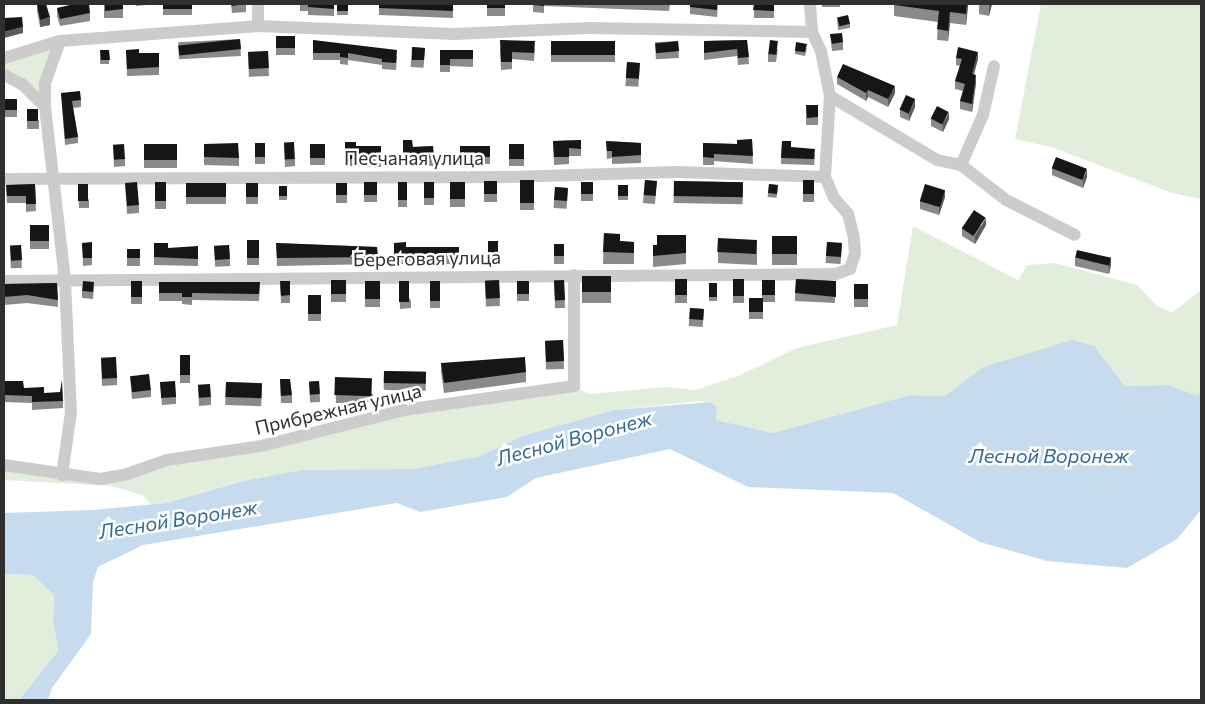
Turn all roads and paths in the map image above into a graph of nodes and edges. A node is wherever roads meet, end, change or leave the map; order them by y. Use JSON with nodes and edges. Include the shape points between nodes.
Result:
{"nodes":[{"id":1,"x":258,"y":4,"type":"edge"},
{"id":2,"x":810,"y":4,"type":"edge"},
{"id":3,"x":258,"y":26,"type":"junction"},
{"id":4,"x":812,"y":32,"type":"junction"},
{"id":5,"x":60,"y":41,"type":"junction"},
{"id":6,"x":4,"y":58,"type":"edge"},
{"id":7,"x":994,"y":66,"type":"dead end"},
{"id":8,"x":4,"y":75,"type":"edge"},
{"id":9,"x":830,"y":96,"type":"junction"},
{"id":10,"x":45,"y":106,"type":"junction"},
{"id":11,"x":962,"y":165,"type":"junction"},
{"id":12,"x":825,"y":177,"type":"junction"},
{"id":13,"x":50,"y":178,"type":"junction"},
{"id":14,"x":4,"y":179,"type":"edge"},
{"id":15,"x":1074,"y":235,"type":"dead end"},
{"id":16,"x":574,"y":275,"type":"junction"},
{"id":17,"x":4,"y":281,"type":"edge"},
{"id":18,"x":65,"y":281,"type":"junction"},
{"id":19,"x":4,"y":465,"type":"edge"},
{"id":20,"x":62,"y":475,"type":"junction"}],
"edges":[{"from":1,"to":3,"type":"street"},
{"from":2,"to":4,"type":"street"},
{"from":3,"to":4,"type":"street","via":[[455,34],[588,28]]},
{"from":3,"to":5,"type":"street"},
{"from":4,"to":9,"type":"street","via":[[820,51]]},
{"from":5,"to":6,"type":"street"},
{"from":5,"to":10,"type":"street","via":[[45,83]]},
{"from":7,"to":11,"type":"street","via":[[983,114]]},
{"from":8,"to":10,"type":"street","via":[[22,84]]},
{"from":9,"to":11,"type":"street","via":[[937,160]]},
{"from":9,"to":12,"type":"street"},
{"from":10,"to":13,"type":"street"},
{"from":11,"to":15,"type":"street","via":[[1006,200]]},
{"from":12,"to":13,"type":"street","name":"Песчаная улица","via":[[677,172],[499,177]]},
{"from":12,"to":16,"type":"street","name":"Береговая улица","via":[[834,198],[848,214],[855,254],[850,269],[836,274]]},
{"from":13,"to":14,"type":"street","name":"Песчаная улица"},
{"from":13,"to":18,"type":"street"},
{"from":16,"to":18,"type":"street","name":"Береговая улица"},
{"from":16,"to":20,"type":"street","name":"Прибрежная улица","via":[[574,386],[404,410],[261,446],[167,460],[127,474],[100,479]]},
{"from":17,"to":18,"type":"street","name":"Береговая улица"},
{"from":18,"to":20,"type":"street","via":[[71,412]]},
{"from":19,"to":20,"type":"street","name":"Прибрежная улица"}]}
